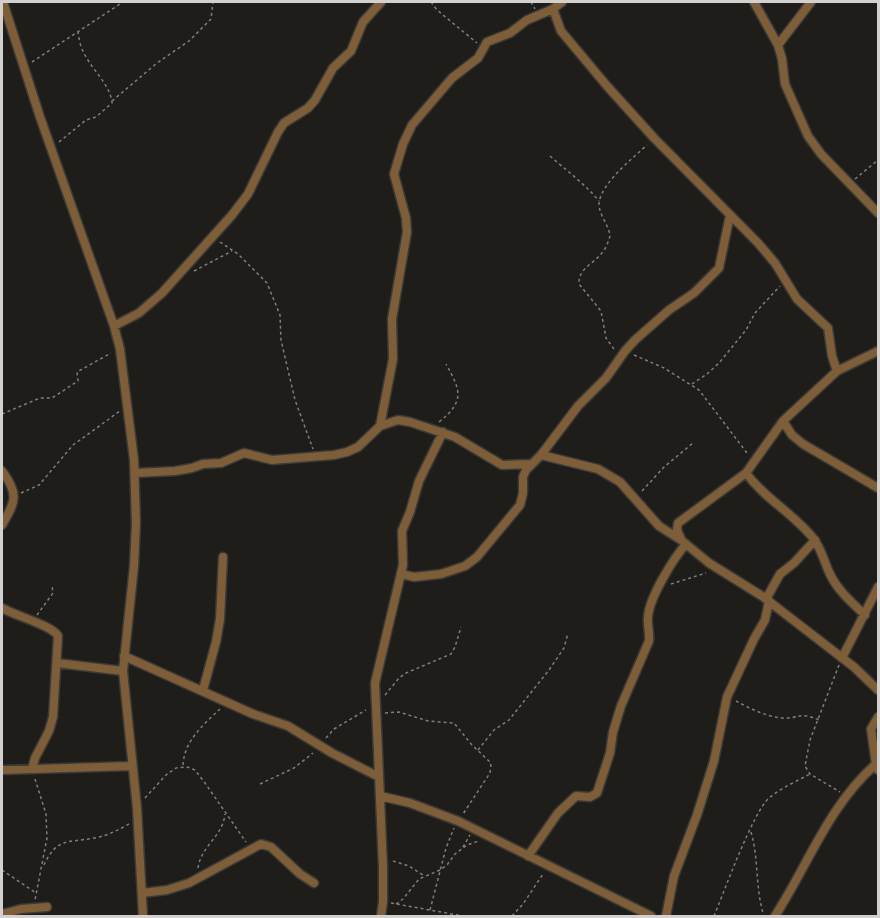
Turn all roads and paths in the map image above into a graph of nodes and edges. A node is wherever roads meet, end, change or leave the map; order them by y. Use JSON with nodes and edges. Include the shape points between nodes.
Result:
{"nodes":[{"id":1,"x":3,"y":2,"type":"edge"},
{"id":2,"x":123,"y":2,"type":"edge"},
{"id":3,"x":213,"y":2,"type":"edge"},
{"id":4,"x":381,"y":2,"type":"edge"},
{"id":5,"x":431,"y":2,"type":"edge"},
{"id":6,"x":562,"y":2,"type":"edge"},
{"id":7,"x":754,"y":2,"type":"edge"},
{"id":8,"x":811,"y":2,"type":"edge"},
{"id":9,"x":553,"y":9,"type":"junction"},
{"id":10,"x":78,"y":32,"type":"junction"},
{"id":11,"x":778,"y":45,"type":"junction"},
{"id":12,"x":482,"y":48,"type":"junction"},
{"id":13,"x":24,"y":68,"type":"junction"},
{"id":14,"x":112,"y":102,"type":"junction"},
{"id":15,"x":654,"y":138,"type":"junction"},
{"id":16,"x":51,"y":148,"type":"junction"},
{"id":17,"x":550,"y":156,"type":"dead end"},
{"id":18,"x":879,"y":160,"type":"edge"},
{"id":19,"x":850,"y":183,"type":"junction"},
{"id":20,"x":599,"y":202,"type":"junction"},
{"id":21,"x":879,"y":213,"type":"edge"},
{"id":22,"x":730,"y":215,"type":"junction"},
{"id":23,"x":213,"y":236,"type":"junction"},
{"id":24,"x":233,"y":250,"type":"junction"},
{"id":25,"x":191,"y":273,"type":"dead end"},
{"id":26,"x":785,"y":280,"type":"junction"},
{"id":27,"x":114,"y":326,"type":"junction"},
{"id":28,"x":120,"y":349,"type":"junction"},
{"id":29,"x":879,"y":351,"type":"edge"},
{"id":30,"x":623,"y":354,"type":"junction"},
{"id":31,"x":446,"y":364,"type":"dead end"},
{"id":32,"x":837,"y":371,"type":"junction"},
{"id":33,"x":691,"y":385,"type":"junction"},
{"id":34,"x":128,"y":406,"type":"junction"},
{"id":35,"x":2,"y":414,"type":"edge"},
{"id":36,"x":783,"y":421,"type":"junction"},
{"id":37,"x":380,"y":426,"type":"junction"},
{"id":38,"x":431,"y":428,"type":"junction"},
{"id":39,"x":443,"y":432,"type":"junction"},
{"id":40,"x":693,"y":443,"type":"dead end"},
{"id":41,"x":542,"y":455,"type":"junction"},
{"id":42,"x":316,"y":457,"type":"junction"},
{"id":43,"x":754,"y":462,"type":"junction"},
{"id":44,"x":531,"y":464,"type":"junction"},
{"id":45,"x":2,"y":471,"type":"edge"},
{"id":46,"x":135,"y":473,"type":"junction"},
{"id":47,"x":746,"y":473,"type":"junction"},
{"id":48,"x":879,"y":488,"type":"edge"},
{"id":49,"x":14,"y":495,"type":"junction"},
{"id":50,"x":636,"y":500,"type":"junction"},
{"id":51,"x":2,"y":525,"type":"edge"},
{"id":52,"x":815,"y":540,"type":"junction"},
{"id":53,"x":683,"y":542,"type":"junction"},
{"id":54,"x":223,"y":557,"type":"dead end"},
{"id":55,"x":718,"y":568,"type":"junction"},
{"id":56,"x":401,"y":574,"type":"junction"},
{"id":57,"x":52,"y":585,"type":"dead end"},
{"id":58,"x":660,"y":586,"type":"junction"},
{"id":59,"x":879,"y":587,"type":"edge"},
{"id":60,"x":767,"y":600,"type":"junction"},
{"id":61,"x":2,"y":609,"type":"edge"},
{"id":62,"x":865,"y":615,"type":"junction"},
{"id":63,"x":30,"y":621,"type":"junction"},
{"id":64,"x":461,"y":627,"type":"dead end"},
{"id":65,"x":568,"y":633,"type":"dead end"},
{"id":66,"x":124,"y":656,"type":"junction"},
{"id":67,"x":842,"y":658,"type":"junction"},
{"id":68,"x":57,"y":663,"type":"junction"},
{"id":69,"x":123,"y":671,"type":"junction"},
{"id":70,"x":203,"y":690,"type":"junction"},
{"id":71,"x":879,"y":690,"type":"edge"},
{"id":72,"x":727,"y":697,"type":"junction"},
{"id":73,"x":228,"y":702,"type":"junction"},
{"id":74,"x":377,"y":709,"type":"junction"},
{"id":75,"x":879,"y":717,"type":"edge"},
{"id":76,"x":819,"y":720,"type":"junction"},
{"id":77,"x":319,"y":745,"type":"junction"},
{"id":78,"x":477,"y":751,"type":"junction"},
{"id":79,"x":132,"y":766,"type":"junction"},
{"id":80,"x":183,"y":766,"type":"junction"},
{"id":81,"x":877,"y":767,"type":"edge"},
{"id":82,"x":32,"y":769,"type":"junction"},
{"id":83,"x":2,"y":770,"type":"edge"},
{"id":84,"x":810,"y":774,"type":"junction"},
{"id":85,"x":379,"y":777,"type":"junction"},
{"id":86,"x":260,"y":784,"type":"dead end"},
{"id":87,"x":380,"y":796,"type":"junction"},
{"id":88,"x":846,"y":796,"type":"junction"},
{"id":89,"x":137,"y":808,"type":"junction"},
{"id":90,"x":225,"y":813,"type":"junction"},
{"id":91,"x":138,"y":819,"type":"junction"},
{"id":92,"x":458,"y":820,"type":"junction"},
{"id":93,"x":472,"y":830,"type":"dead end"},
{"id":94,"x":751,"y":830,"type":"junction"},
{"id":95,"x":490,"y":837,"type":"junction"},
{"id":96,"x":463,"y":848,"type":"junction"},
{"id":97,"x":250,"y":849,"type":"junction"},
{"id":98,"x":528,"y":856,"type":"junction"},
{"id":99,"x":383,"y":860,"type":"junction"},
{"id":100,"x":547,"y":865,"type":"junction"},
{"id":101,"x":43,"y":869,"type":"junction"},
{"id":102,"x":2,"y":870,"type":"edge"},
{"id":103,"x":440,"y":870,"type":"junction"},
{"id":104,"x":424,"y":876,"type":"junction"},
{"id":105,"x":195,"y":879,"type":"junction"},
{"id":106,"x":314,"y":883,"type":"dead end"},
{"id":107,"x":37,"y":893,"type":"junction"},
{"id":108,"x":142,"y":893,"type":"junction"},
{"id":109,"x":383,"y":902,"type":"junction"},
{"id":110,"x":396,"y":904,"type":"junction"},
{"id":111,"x":34,"y":907,"type":"junction"},
{"id":112,"x":47,"y":907,"type":"dead end"},
{"id":113,"x":430,"y":910,"type":"junction"},
{"id":114,"x":5,"y":915,"type":"edge"},
{"id":115,"x":143,"y":916,"type":"edge"},
{"id":116,"x":381,"y":916,"type":"edge"},
{"id":117,"x":463,"y":916,"type":"edge"},
{"id":118,"x":512,"y":916,"type":"edge"},
{"id":119,"x":651,"y":916,"type":"edge"},
{"id":120,"x":666,"y":916,"type":"edge"},
{"id":121,"x":714,"y":916,"type":"edge"},
{"id":122,"x":764,"y":916,"type":"edge"},
{"id":123,"x":775,"y":916,"type":"edge"}],
"edges":[{"from":1,"to":13,"type":"street"},
{"from":2,"to":10,"type":"path"},
{"from":3,"to":14,"type":"path","via":[[211,19],[180,49],[157,63]]},
{"from":4,"to":23,"type":"street","via":[[358,29],[354,46],[333,68],[315,100],[284,123],[241,205]]},
{"from":5,"to":12,"type":"path"},
{"from":6,"to":9,"type":"street"},
{"from":7,"to":11,"type":"street"},
{"from":8,"to":11,"type":"street"},
{"from":9,"to":12,"type":"street"},
{"from":9,"to":15,"type":"street","via":[[561,31]]},
{"from":10,"to":13,"type":"path"},
{"from":10,"to":14,"type":"path","via":[[82,51],[102,79]]},
{"from":11,"to":19,"type":"street","via":[[785,84],[808,136]]},
{"from":12,"to":37,"type":"street","via":[[474,63],[452,78],[412,125],[394,174],[407,232],[392,319],[393,359]]},
{"from":13,"to":16,"type":"street"},
{"from":14,"to":16,"type":"path"},
{"from":15,"to":20,"type":"path","via":[[620,171]]},
{"from":15,"to":22,"type":"street"},
{"from":16,"to":27,"type":"street"},
{"from":17,"to":20,"type":"path"},
{"from":18,"to":19,"type":"path"},
{"from":19,"to":21,"type":"street"},
{"from":20,"to":30,"type":"path","via":[[610,236],[601,254],[578,280],[601,311],[606,338]]},
{"from":22,"to":26,"type":"street","via":[[758,243]]},
{"from":22,"to":30,"type":"street","via":[[719,268]]},
{"from":23,"to":24,"type":"path"},
{"from":23,"to":27,"type":"street","via":[[162,293],[139,313]]},
{"from":24,"to":25,"type":"path"},
{"from":24,"to":42,"type":"path","via":[[267,283],[280,315],[281,340],[295,400]]},
{"from":26,"to":32,"type":"street","via":[[797,299],[828,328]]},
{"from":26,"to":33,"type":"path","via":[[719,363]]},
{"from":27,"to":28,"type":"street"},
{"from":28,"to":34,"type":"street"},
{"from":28,"to":35,"type":"path","via":[[77,372],[78,381],[60,394]]},
{"from":29,"to":32,"type":"street"},
{"from":30,"to":33,"type":"path","via":[[664,368]]},
{"from":30,"to":41,"type":"street"},
{"from":31,"to":38,"type":"path","via":[[459,396],[452,410]]},
{"from":32,"to":36,"type":"street"},
{"from":33,"to":43,"type":"path","via":[[699,390]]},
{"from":34,"to":46,"type":"street"},
{"from":34,"to":49,"type":"path","via":[[73,445],[39,485]]},
{"from":36,"to":43,"type":"street"},
{"from":36,"to":48,"type":"street","via":[[802,444]]},
{"from":37,"to":38,"type":"street","via":[[398,420]]},
{"from":37,"to":42,"type":"street","via":[[358,447]]},
{"from":38,"to":39,"type":"street"},
{"from":39,"to":44,"type":"street","via":[[502,465]]},
{"from":39,"to":56,"type":"street","via":[[419,481],[402,531]]},
{"from":40,"to":50,"type":"path","via":[[651,480]]},
{"from":41,"to":44,"type":"street"},
{"from":41,"to":50,"type":"street","via":[[606,473]]},
{"from":42,"to":46,"type":"street","via":[[272,460],[244,453],[221,463]]},
{"from":43,"to":47,"type":"street"},
{"from":44,"to":56,"type":"street","via":[[523,477],[520,505],[477,557],[465,566],[441,574]]},
{"from":45,"to":49,"type":"street","via":[[12,484]]},
{"from":46,"to":66,"type":"street","via":[[134,566]]},
{"from":47,"to":52,"type":"street","via":[[762,493],[791,514]]},
{"from":47,"to":53,"type":"street","via":[[678,523]]},
{"from":49,"to":51,"type":"street","via":[[13,506]]},
{"from":50,"to":53,"type":"street","via":[[652,520]]},
{"from":52,"to":60,"type":"street","via":[[780,574]]},
{"from":52,"to":62,"type":"street","via":[[838,588]]},
{"from":53,"to":55,"type":"street"},
{"from":53,"to":58,"type":"street"},
{"from":54,"to":70,"type":"street","via":[[220,619]]},
{"from":55,"to":58,"type":"path"},
{"from":55,"to":60,"type":"street"},
{"from":56,"to":74,"type":"street","via":[[375,683]]},
{"from":57,"to":63,"type":"path","via":[[49,600]]},
{"from":58,"to":98,"type":"street","via":[[648,616],[649,641],[618,714],[597,792],[590,797],[576,796],[567,803]]},
{"from":59,"to":62,"type":"street"},
{"from":60,"to":67,"type":"street"},
{"from":60,"to":72,"type":"street","via":[[765,620]]},
{"from":61,"to":63,"type":"street"},
{"from":62,"to":67,"type":"street"},
{"from":63,"to":68,"type":"street","via":[[57,633]]},
{"from":64,"to":74,"type":"path","via":[[451,654],[406,673]]},
{"from":65,"to":78,"type":"path","via":[[564,648],[549,670],[509,720],[494,730]]},
{"from":66,"to":69,"type":"street"},
{"from":66,"to":70,"type":"street"},
{"from":67,"to":71,"type":"street"},
{"from":67,"to":76,"type":"path"},
{"from":68,"to":69,"type":"street"},
{"from":68,"to":82,"type":"street","via":[[53,717]]},
{"from":69,"to":79,"type":"street"},
{"from":70,"to":73,"type":"street"},
{"from":72,"to":76,"type":"path","via":[[774,717],[801,714]]},
{"from":72,"to":120,"type":"street","via":[[714,761],[674,876]]},
{"from":73,"to":77,"type":"street","via":[[288,726]]},
{"from":73,"to":80,"type":"path","via":[[192,739]]},
{"from":74,"to":77,"type":"path","via":[[334,729]]},
{"from":74,"to":78,"type":"path","via":[[428,721],[452,722]]},
{"from":74,"to":85,"type":"street"},
{"from":75,"to":81,"type":"street","via":[[871,729]]},
{"from":76,"to":84,"type":"path","via":[[806,756],[805,766]]},
{"from":77,"to":85,"type":"street"},
{"from":77,"to":86,"type":"path","via":[[294,768]]},
{"from":78,"to":92,"type":"path","via":[[488,759],[491,768]]},
{"from":79,"to":82,"type":"street"},
{"from":79,"to":89,"type":"street"},
{"from":80,"to":89,"type":"path","via":[[165,775]]},
{"from":80,"to":90,"type":"path","via":[[195,770]]},
{"from":81,"to":88,"type":"street","via":[[858,780]]},
{"from":82,"to":83,"type":"street"},
{"from":82,"to":101,"type":"path","via":[[46,814]]},
{"from":84,"to":88,"type":"path"},
{"from":84,"to":94,"type":"path","via":[[770,797]]},
{"from":85,"to":87,"type":"street"},
{"from":87,"to":92,"type":"street"},
{"from":87,"to":99,"type":"street"},
{"from":88,"to":123,"type":"street"},
{"from":89,"to":91,"type":"street"},
{"from":90,"to":97,"type":"path"},
{"from":90,"to":105,"type":"path","via":[[219,833],[200,858]]},
{"from":91,"to":101,"type":"path","via":[[103,836],[65,841],[51,852]]},
{"from":91,"to":108,"type":"street"},
{"from":92,"to":95,"type":"street"},
{"from":92,"to":103,"type":"path"},
{"from":93,"to":96,"type":"path"},
{"from":94,"to":121,"type":"path"},
{"from":94,"to":122,"type":"path"},
{"from":95,"to":96,"type":"path"},
{"from":95,"to":98,"type":"street"},
{"from":96,"to":103,"type":"path"},
{"from":97,"to":105,"type":"street"},
{"from":97,"to":106,"type":"street","via":[[261,844],[271,847]]},
{"from":98,"to":100,"type":"street"},
{"from":99,"to":104,"type":"path","via":[[402,863]]},
{"from":99,"to":109,"type":"street"},
{"from":100,"to":118,"type":"path"},
{"from":100,"to":119,"type":"street"},
{"from":101,"to":107,"type":"path"},
{"from":102,"to":107,"type":"path"},
{"from":103,"to":104,"type":"path"},
{"from":103,"to":113,"type":"path"},
{"from":104,"to":110,"type":"path"},
{"from":105,"to":108,"type":"street","via":[[167,890]]},
{"from":107,"to":111,"type":"path"},
{"from":108,"to":115,"type":"street"},
{"from":109,"to":110,"type":"path"},
{"from":109,"to":116,"type":"street"},
{"from":110,"to":113,"type":"path"},
{"from":111,"to":112,"type":"street"},
{"from":111,"to":114,"type":"street"},
{"from":113,"to":117,"type":"path"}]}
